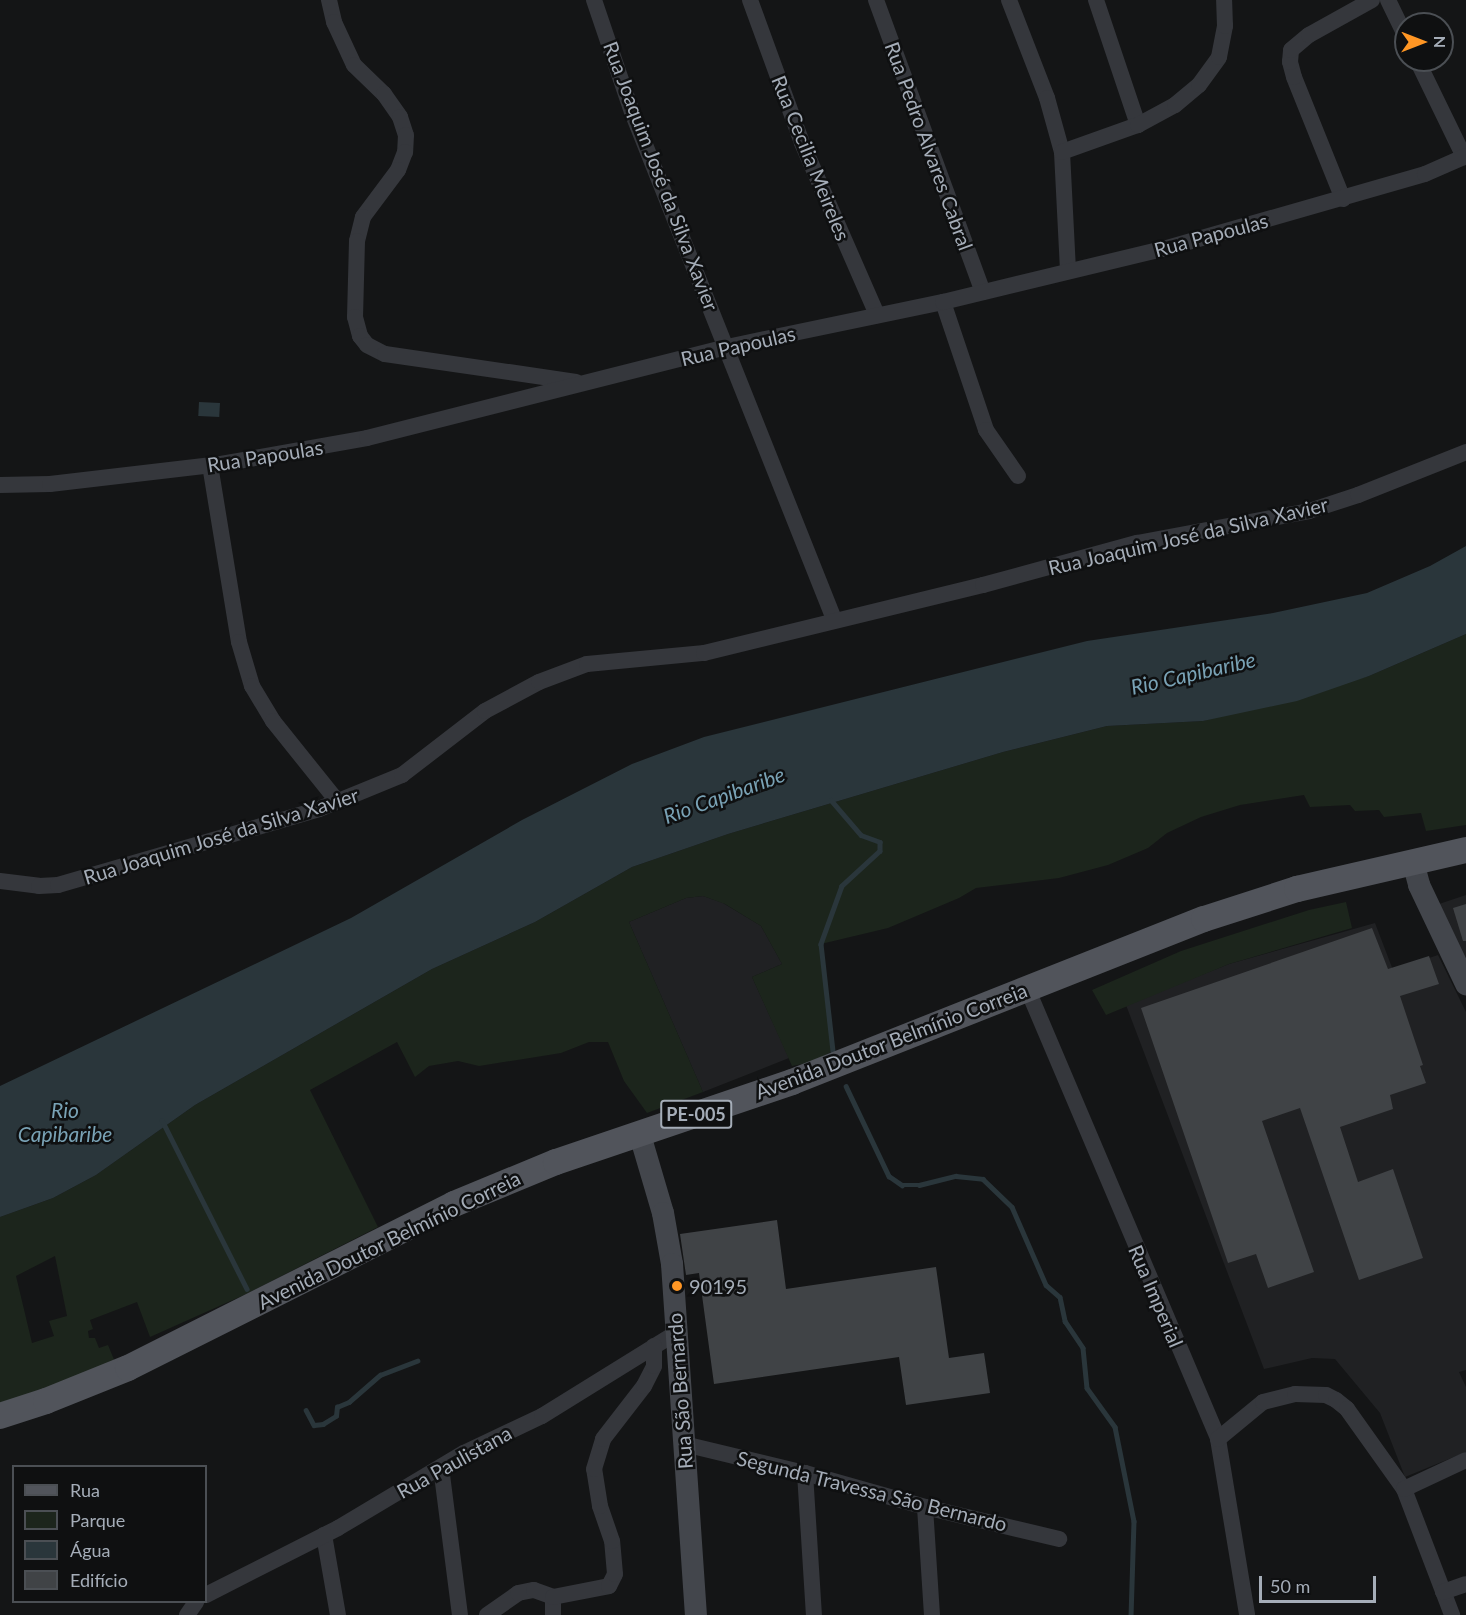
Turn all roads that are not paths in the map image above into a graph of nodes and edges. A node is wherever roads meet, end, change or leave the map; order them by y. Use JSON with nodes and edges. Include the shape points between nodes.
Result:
{"nodes":[{"id":1,"x":329,"y":0,"type":"edge"},
{"id":2,"x":594,"y":0,"type":"edge"},
{"id":3,"x":750,"y":0,"type":"edge"},
{"id":4,"x":876,"y":0,"type":"edge"},
{"id":5,"x":1009,"y":0,"type":"edge"},
{"id":6,"x":1096,"y":0,"type":"edge"},
{"id":7,"x":1224,"y":0,"type":"edge"},
{"id":8,"x":1372,"y":0,"type":"edge"},
{"id":9,"x":1423,"y":72,"type":"edge"},
{"id":10,"x":1138,"y":125,"type":"junction"},
{"id":11,"x":1062,"y":152,"type":"junction"},
{"id":12,"x":1465,"y":157,"type":"edge"},
{"id":13,"x":1342,"y":199,"type":"junction"},
{"id":14,"x":1068,"y":271,"type":"junction"},
{"id":15,"x":982,"y":292,"type":"junction"},
{"id":16,"x":943,"y":302,"type":"junction"},
{"id":17,"x":877,"y":315,"type":"junction"},
{"id":18,"x":727,"y":347,"type":"junction"},
{"id":19,"x":584,"y":383,"type":"junction"},
{"id":20,"x":1466,"y":452,"type":"edge"},
{"id":21,"x":210,"y":465,"type":"junction"},
{"id":22,"x":1018,"y":476,"type":"dead end"},
{"id":23,"x":0,"y":484,"type":"edge"},
{"id":24,"x":834,"y":619,"type":"junction"},
{"id":25,"x":338,"y":801,"type":"junction"},
{"id":26,"x":1466,"y":850,"type":"edge"},
{"id":27,"x":1413,"y":862,"type":"junction"},
{"id":28,"x":0,"y":881,"type":"edge"},
{"id":29,"x":1466,"y":984,"type":"edge"},
{"id":30,"x":1027,"y":988,"type":"junction"},
{"id":31,"x":640,"y":1134,"type":"junction"},
{"id":32,"x":676,"y":1334,"type":"junction"},
{"id":33,"x":654,"y":1346,"type":"junction"},
{"id":34,"x":0,"y":1416,"type":"edge"},
{"id":35,"x":1218,"y":1439,"type":"junction"},
{"id":36,"x":684,"y":1444,"type":"junction"},
{"id":37,"x":1466,"y":1461,"type":"edge"},
{"id":38,"x":441,"y":1467,"type":"junction"},
{"id":39,"x":805,"y":1473,"type":"junction"},
{"id":40,"x":1404,"y":1489,"type":"junction"},
{"id":41,"x":925,"y":1507,"type":"junction"},
{"id":42,"x":324,"y":1535,"type":"junction"},
{"id":43,"x":1059,"y":1539,"type":"dead end"},
{"id":44,"x":1466,"y":1584,"type":"edge"},
{"id":45,"x":1443,"y":1592,"type":"junction"},
{"id":46,"x":207,"y":1594,"type":"edge"},
{"id":47,"x":553,"y":1597,"type":"junction"},
{"id":48,"x":338,"y":1615,"type":"edge"},
{"id":49,"x":460,"y":1615,"type":"edge"},
{"id":50,"x":487,"y":1615,"type":"edge"},
{"id":51,"x":554,"y":1615,"type":"edge"},
{"id":52,"x":696,"y":1615,"type":"edge"},
{"id":53,"x":814,"y":1615,"type":"edge"},
{"id":54,"x":932,"y":1615,"type":"edge"},
{"id":55,"x":1247,"y":1615,"type":"edge"},
{"id":56,"x":1452,"y":1615,"type":"edge"}],
"edges":[{"from":1,"to":19,"type":"street","via":[[334,22],[354,65],[384,94],[400,117],[406,135],[398,170],[363,217],[357,241],[355,317],[360,336],[367,345],[385,354]]},
{"from":2,"to":18,"type":"street","name":"Rua Joaquim José da Silva Xavier","via":[[632,112]]},
{"from":3,"to":17,"type":"street","name":"Rua Cecilia Meireles","via":[[802,143]]},
{"from":4,"to":15,"type":"street","name":"Rua Pedro Alvares Cabral"},
{"from":5,"to":11,"type":"street","via":[[1047,98]]},
{"from":6,"to":10,"type":"street"},
{"from":7,"to":10,"type":"street","via":[[1225,26],[1219,57],[1199,86],[1175,105]]},
{"from":8,"to":13,"type":"street","via":[[1309,34],[1292,50],[1290,62]]},
{"from":9,"to":12,"type":"street"},
{"from":10,"to":11,"type":"street"},
{"from":11,"to":14,"type":"street"},
{"from":12,"to":13,"type":"street","name":"Rua Papoulas","via":[[1425,174]]},
{"from":13,"to":14,"type":"street","name":"Rua Papoulas"},
{"from":14,"to":15,"type":"street","name":"Rua Papoulas"},
{"from":15,"to":16,"type":"street","name":"Rua Papoulas"},
{"from":16,"to":17,"type":"street","name":"Rua Papoulas"},
{"from":16,"to":22,"type":"street","via":[[986,430]]},
{"from":17,"to":18,"type":"street","name":"Rua Papoulas"},
{"from":18,"to":19,"type":"street","name":"Rua Papoulas"},
{"from":18,"to":24,"type":"street","name":"Rua Joaquim José da Silva Xavier"},
{"from":19,"to":21,"type":"street","name":"Rua Papoulas","via":[[367,438]]},
{"from":20,"to":24,"type":"street","name":"Rua Joaquim José da Silva Xavier","via":[[1309,511],[1137,543],[983,585]]},
{"from":21,"to":23,"type":"street","name":"Rua Papoulas","via":[[50,484]]},
{"from":21,"to":25,"type":"street","via":[[239,642],[252,686],[273,721]]},
{"from":24,"to":25,"type":"street","name":"Rua Joaquim José da Silva Xavier","via":[[704,653],[587,664],[566,671],[485,711],[402,775]]},
{"from":25,"to":28,"type":"street","name":"Rua Joaquim José da Silva Xavier","via":[[58,885]]},
{"from":26,"to":27,"type":"main road","name":"Avenida Doutor Belmínio Correia","number":"PE-005"},
{"from":27,"to":29,"type":"street","via":[[1419,885]]},
{"from":27,"to":30,"type":"main road","name":"Avenida Doutor Belmínio Correia","number":"PE-005","via":[[1258,900]]},
{"from":30,"to":31,"type":"main road","name":"Avenida Doutor Belmínio Correia","number":"PE-005","via":[[792,1082]]},
{"from":30,"to":35,"type":"street","name":"Rua Imperial"},
{"from":31,"to":32,"type":"street","name":"Rua São Bernardo","via":[[663,1213],[672,1264]]},
{"from":31,"to":34,"type":"main road","name":"Avenida Doutor Belmínio Correia","number":"PE-005","via":[[481,1191],[128,1368]]},
{"from":32,"to":33,"type":"street","name":"Rua Paulistana"},
{"from":32,"to":36,"type":"street","name":"Rua São Bernardo"},
{"from":33,"to":38,"type":"street","name":"Rua Paulistana","via":[[542,1416]]},
{"from":33,"to":47,"type":"street","via":[[654,1366],[644,1386],[603,1439],[594,1469],[600,1506],[616,1558],[612,1580],[609,1586]]},
{"from":35,"to":40,"type":"street","via":[[1263,1402],[1294,1394],[1326,1395],[1347,1409]]},
{"from":35,"to":55,"type":"street","name":"Rua Imperial"},
{"from":36,"to":39,"type":"street","name":"Segunda Travessa São Bernardo"},
{"from":36,"to":52,"type":"street","name":"Rua São Bernardo"},
{"from":37,"to":40,"type":"street"},
{"from":38,"to":42,"type":"street","name":"Rua Paulistana"},
{"from":38,"to":49,"type":"street"},
{"from":39,"to":41,"type":"street","name":"Segunda Travessa São Bernardo"},
{"from":39,"to":53,"type":"street"},
{"from":40,"to":45,"type":"street"},
{"from":41,"to":43,"type":"street","name":"Segunda Travessa São Bernardo"},
{"from":41,"to":54,"type":"street"},
{"from":42,"to":46,"type":"street","name":"Rua Paulistana"},
{"from":42,"to":48,"type":"street"},
{"from":44,"to":45,"type":"street"},
{"from":45,"to":56,"type":"street"},
{"from":47,"to":50,"type":"street","via":[[534,1590],[518,1593]]},
{"from":47,"to":51,"type":"street"}]}
